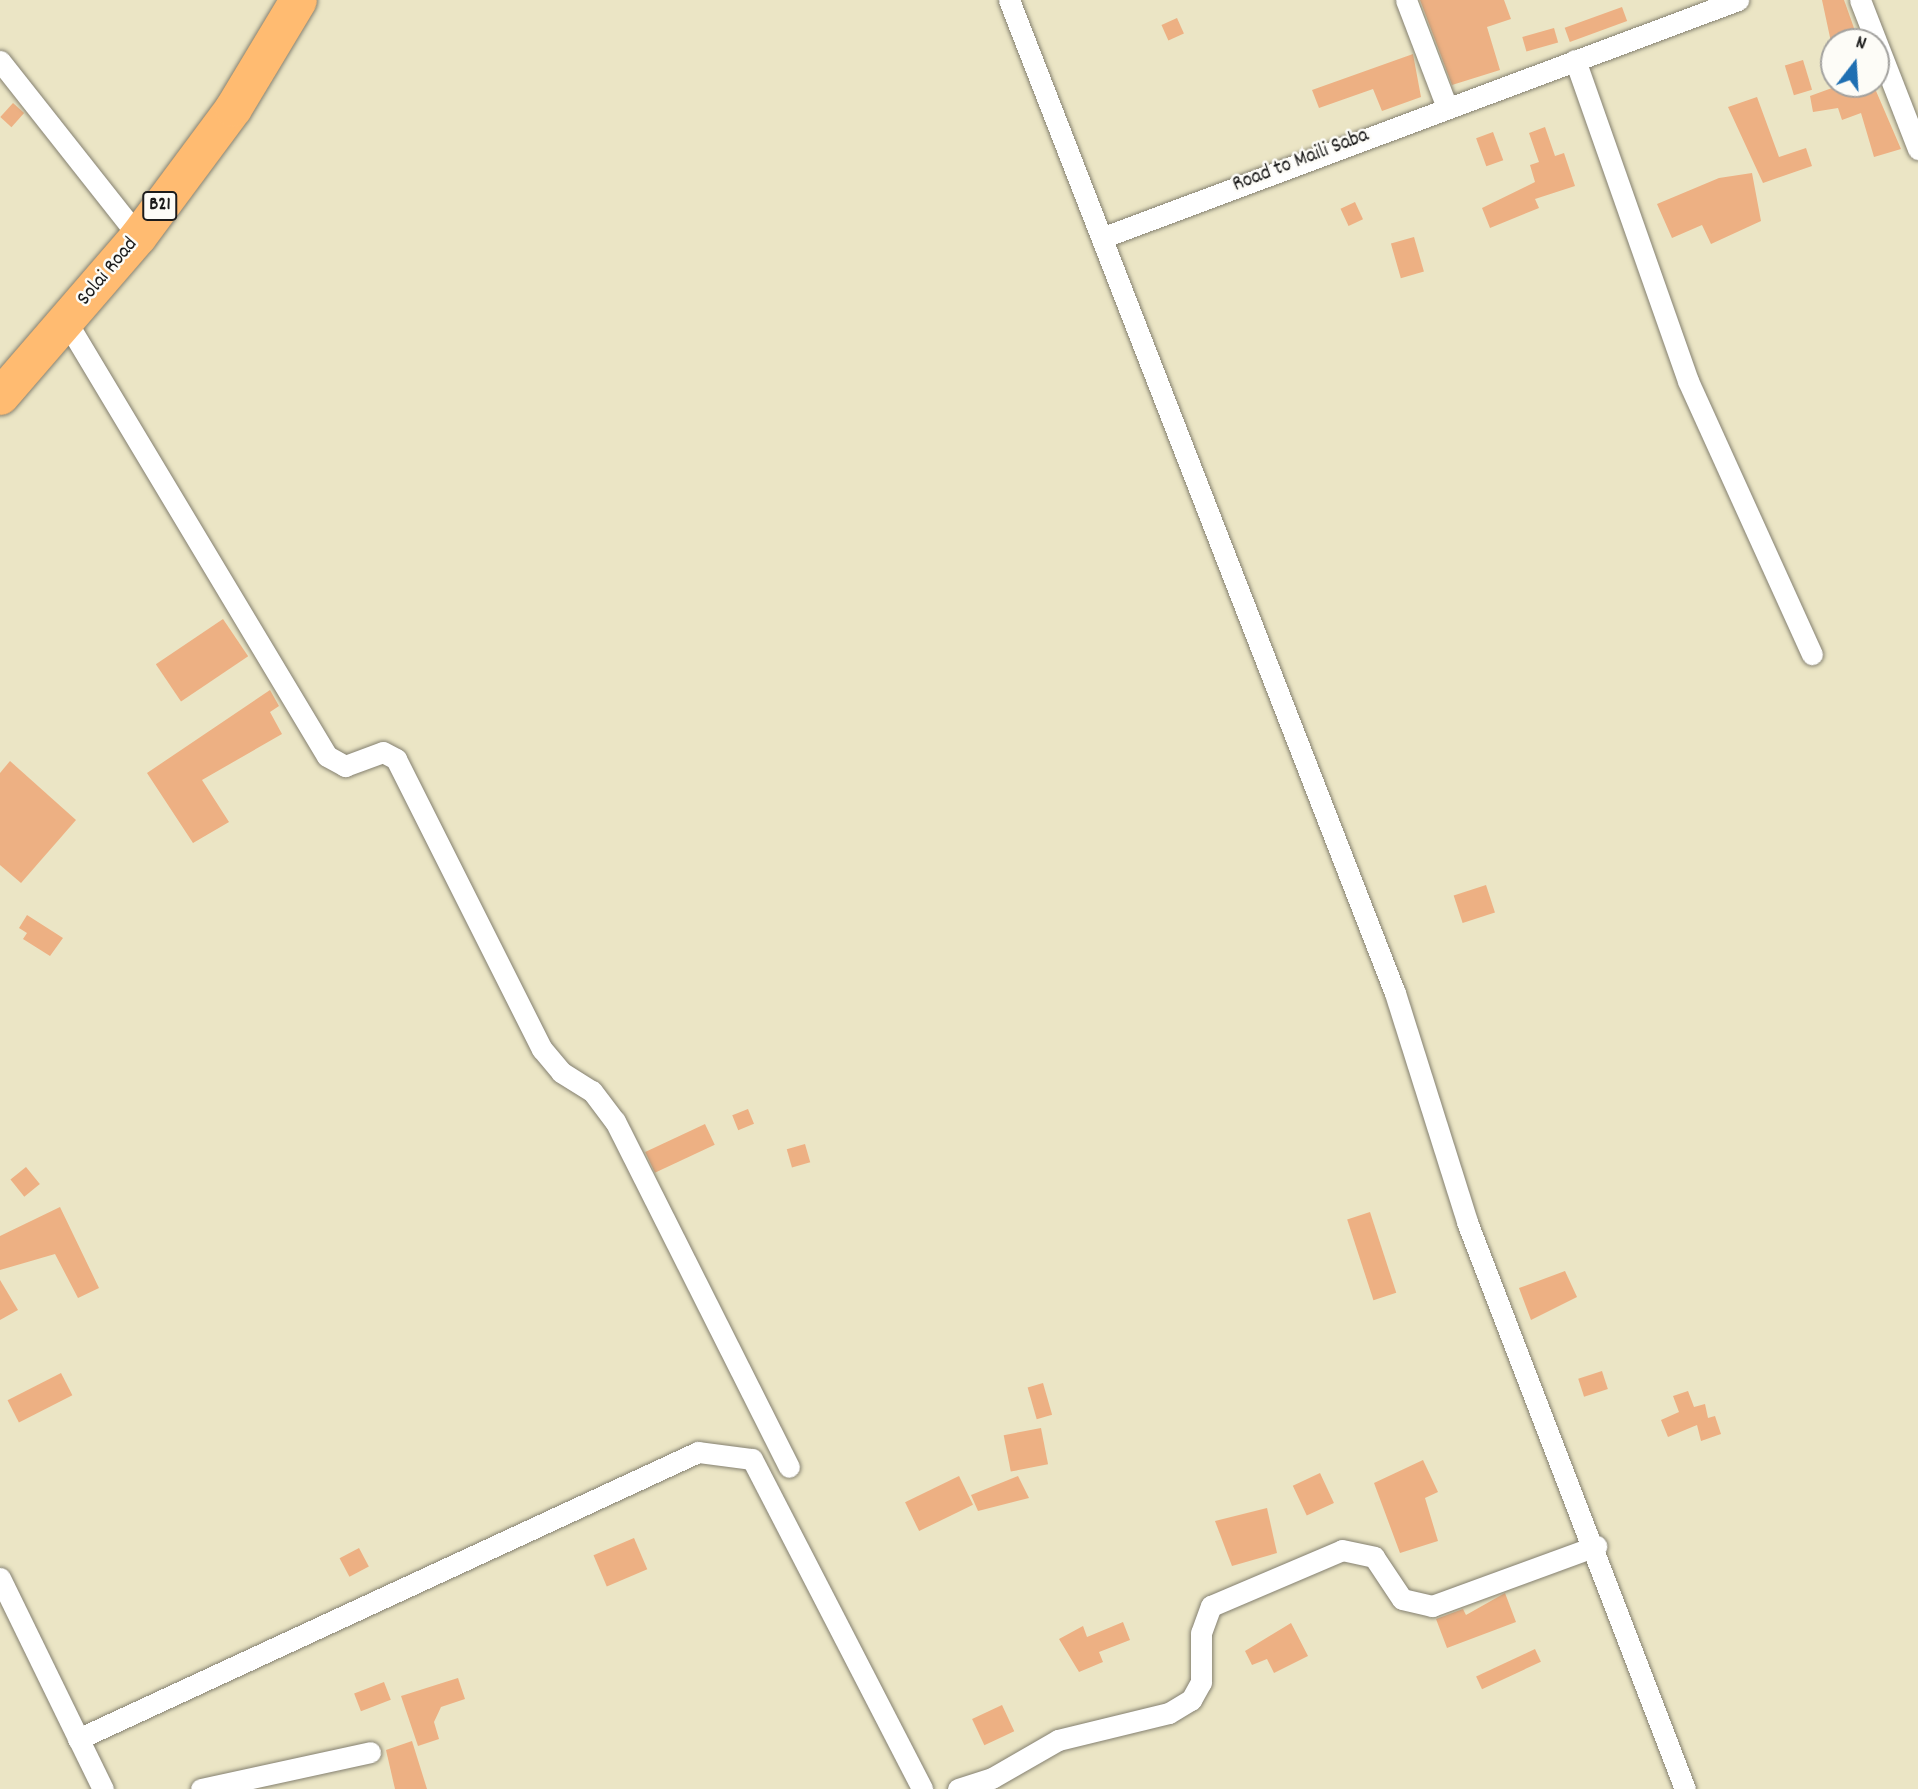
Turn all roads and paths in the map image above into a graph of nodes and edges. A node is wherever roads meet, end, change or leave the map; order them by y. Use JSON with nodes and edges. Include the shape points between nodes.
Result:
{"nodes":[{"id":1,"x":298,"y":0,"type":"edge"},
{"id":2,"x":1009,"y":0,"type":"edge"},
{"id":3,"x":1406,"y":0,"type":"edge"},
{"id":4,"x":1738,"y":0,"type":"edge"},
{"id":5,"x":1860,"y":0,"type":"edge"},
{"id":6,"x":1575,"y":60,"type":"junction"},
{"id":7,"x":0,"y":61,"type":"edge"},
{"id":8,"x":1446,"y":105,"type":"junction"},
{"id":9,"x":1918,"y":149,"type":"edge"},
{"id":10,"x":138,"y":236,"type":"junction"},
{"id":11,"x":1104,"y":237,"type":"junction"},
{"id":12,"x":66,"y":321,"type":"junction"},
{"id":13,"x":0,"y":396,"type":"edge"},
{"id":14,"x":1812,"y":654,"type":"dead end"},
{"id":15,"x":789,"y":1467,"type":"dead end"},
{"id":16,"x":1596,"y":1546,"type":"junction"},
{"id":17,"x":0,"y":1578,"type":"edge"},
{"id":18,"x":78,"y":1739,"type":"junction"},
{"id":19,"x":370,"y":1752,"type":"dead end"},
{"id":20,"x":103,"y":1789,"type":"edge"},
{"id":21,"x":201,"y":1789,"type":"edge"},
{"id":22,"x":922,"y":1789,"type":"edge"},
{"id":23,"x":958,"y":1789,"type":"edge"},
{"id":24,"x":1685,"y":1789,"type":"edge"}],
"edges":[{"from":1,"to":10,"type":"highway","name":"Solai Road","number":"B21","via":[[233,108]]},
{"from":2,"to":11,"type":"street"},
{"from":3,"to":8,"type":"street"},
{"from":4,"to":6,"type":"street","name":"Road to Maili Saba"},
{"from":5,"to":9,"type":"street"},
{"from":6,"to":8,"type":"street","name":"Road to Maili Saba"},
{"from":6,"to":14,"type":"street","via":[[1688,381]]},
{"from":7,"to":10,"type":"street"},
{"from":8,"to":11,"type":"street","name":"Road to Maili Saba"},
{"from":10,"to":12,"type":"highway","name":"Solai Road","number":"B21"},
{"from":11,"to":16,"type":"street","via":[[1391,981],[1467,1222]]},
{"from":12,"to":13,"type":"highway","name":"Solai Road","number":"B21"},
{"from":12,"to":15,"type":"street","via":[[327,756],[345,766],[383,752],[396,759],[542,1049],[561,1072],[593,1091],[615,1121]]},
{"from":16,"to":23,"type":"street","via":[[1425,1606],[1402,1599],[1374,1557],[1342,1550],[1211,1606],[1201,1633],[1201,1682],[1191,1700],[1169,1713],[1058,1740],[992,1778]]},
{"from":16,"to":24,"type":"street"},
{"from":17,"to":18,"type":"street"},
{"from":18,"to":20,"type":"street"},
{"from":18,"to":22,"type":"street","via":[[698,1452],[752,1459]]},
{"from":19,"to":21,"type":"street"}]}
